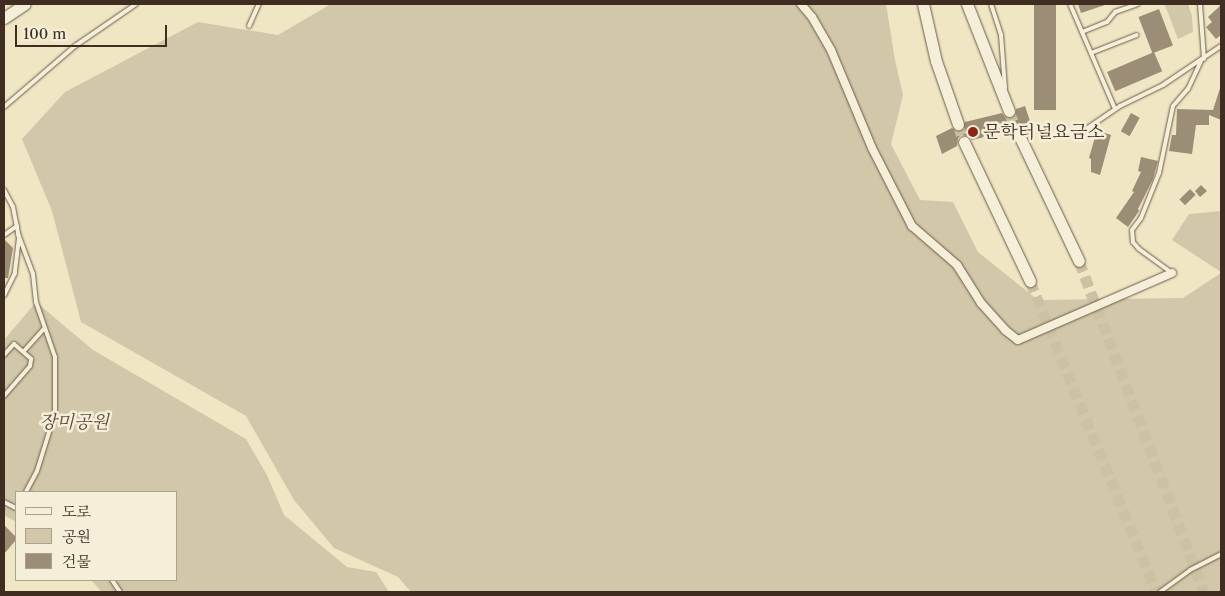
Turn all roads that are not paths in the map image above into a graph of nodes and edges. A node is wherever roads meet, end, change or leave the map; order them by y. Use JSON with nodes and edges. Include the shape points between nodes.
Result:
{"nodes":[{"id":1,"x":25,"y":4,"type":"edge"},
{"id":2,"x":136,"y":4,"type":"edge"},
{"id":3,"x":259,"y":4,"type":"edge"},
{"id":4,"x":801,"y":4,"type":"edge"},
{"id":5,"x":923,"y":4,"type":"edge"},
{"id":6,"x":967,"y":4,"type":"edge"},
{"id":7,"x":991,"y":4,"type":"edge"},
{"id":8,"x":1070,"y":4,"type":"edge"},
{"id":9,"x":1138,"y":4,"type":"edge"},
{"id":10,"x":1200,"y":4,"type":"edge"},
{"id":11,"x":4,"y":18,"type":"edge"},
{"id":12,"x":249,"y":26,"type":"dead end"},
{"id":13,"x":1082,"y":32,"type":"junction"},
{"id":14,"x":1137,"y":35,"type":"dead end"},
{"id":15,"x":1221,"y":46,"type":"edge"},
{"id":16,"x":1090,"y":53,"type":"junction"},
{"id":17,"x":1202,"y":60,"type":"junction"},
{"id":18,"x":4,"y":107,"type":"edge"},
{"id":19,"x":1007,"y":107,"type":"joint"},
{"id":20,"x":1115,"y":109,"type":"junction"},
{"id":21,"x":958,"y":124,"type":"tunnel mouth"},
{"id":22,"x":1016,"y":129,"type":"tunnel mouth"},
{"id":23,"x":1076,"y":136,"type":"dead end"},
{"id":24,"x":964,"y":142,"type":"tunnel mouth"},
{"id":25,"x":4,"y":190,"type":"edge"},
{"id":26,"x":17,"y":226,"type":"junction"},
{"id":27,"x":18,"y":234,"type":"junction"},
{"id":28,"x":4,"y":236,"type":"edge"},
{"id":29,"x":1079,"y":261,"type":"tunnel mouth"},
{"id":30,"x":1172,"y":273,"type":"joint"},
{"id":31,"x":1030,"y":281,"type":"tunnel mouth"},
{"id":32,"x":4,"y":296,"type":"edge"},
{"id":33,"x":45,"y":328,"type":"junction"},
{"id":34,"x":24,"y":351,"type":"junction"},
{"id":35,"x":4,"y":354,"type":"edge"},
{"id":36,"x":4,"y":396,"type":"edge"},
{"id":37,"x":27,"y":491,"type":"edge"},
{"id":38,"x":1221,"y":554,"type":"edge"},
{"id":39,"x":113,"y":581,"type":"edge"},
{"id":40,"x":120,"y":592,"type":"edge"},
{"id":41,"x":1160,"y":592,"type":"edge"}],
"edges":[{"from":1,"to":11,"type":"main road"},
{"from":2,"to":18,"type":"lane","via":[[75,46]]},
{"from":3,"to":12,"type":"lane"},
{"from":4,"to":30,"type":"street","via":[[831,50],[872,148],[912,226],[958,266],[981,303],[1018,340]]},
{"from":5,"to":21,"type":"main road","via":[[936,61]]},
{"from":6,"to":19,"type":"main road"},
{"from":7,"to":19,"type":"lane","via":[[1001,35]]},
{"from":8,"to":13,"type":"lane"},
{"from":9,"to":13,"type":"lane","via":[[1115,12],[1107,22]]},
{"from":10,"to":17,"type":"lane"},
{"from":13,"to":16,"type":"lane"},
{"from":14,"to":16,"type":"lane"},
{"from":15,"to":17,"type":"lane"},
{"from":16,"to":20,"type":"lane"},
{"from":17,"to":20,"type":"lane","via":[[1163,85]]},
{"from":17,"to":30,"type":"lane","via":[[1188,89],[1173,106],[1159,173],[1141,218],[1132,230],[1133,242],[1139,249]]},
{"from":20,"to":23,"type":"lane"},
{"from":22,"to":29,"type":"main road"},
{"from":24,"to":31,"type":"main road"},
{"from":25,"to":26,"type":"lane","via":[[13,207]]},
{"from":26,"to":27,"type":"lane"},
{"from":26,"to":28,"type":"lane"},
{"from":27,"to":32,"type":"lane","via":[[15,273]]},
{"from":27,"to":33,"type":"lane","via":[[33,274],[36,302]]},
{"from":33,"to":34,"type":"lane"},
{"from":33,"to":37,"type":"lane","via":[[55,357],[55,413],[37,471]]},
{"from":34,"to":35,"type":"lane","via":[[14,344]]},
{"from":34,"to":36,"type":"lane","via":[[31,360],[30,366]]},
{"from":38,"to":41,"type":"lane","via":[[1190,570]]},
{"from":39,"to":40,"type":"lane"}]}
